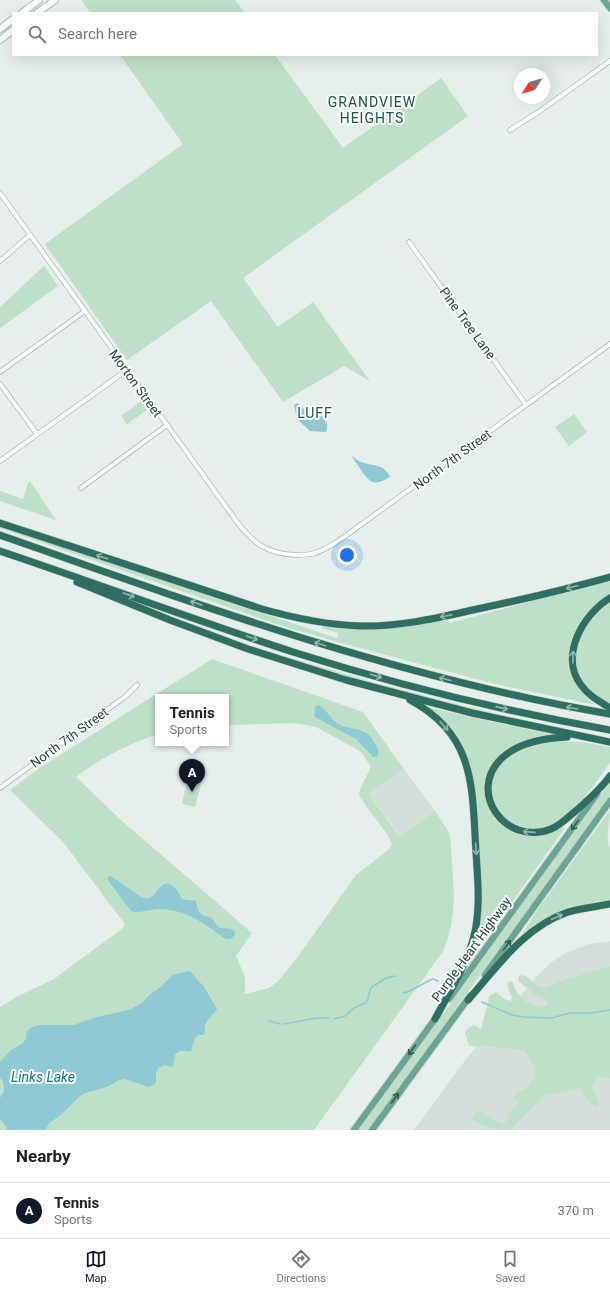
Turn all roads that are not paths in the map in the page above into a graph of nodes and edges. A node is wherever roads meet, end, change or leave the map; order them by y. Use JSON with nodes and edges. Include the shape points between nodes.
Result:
{"nodes":[{"id":1,"x":39,"y":0,"type":"edge"},
{"id":2,"x":55,"y":0,"type":"edge"},
{"id":3,"x":604,"y":0,"type":"edge"},
{"id":4,"x":610,"y":8,"type":"edge"},
{"id":5,"x":23,"y":12,"type":"edge"},
{"id":6,"x":38,"y":12,"type":"edge"},
{"id":7,"x":12,"y":20,"type":"edge"},
{"id":8,"x":0,"y":29,"type":"edge"},
{"id":9,"x":12,"y":31,"type":"edge"},
{"id":10,"x":0,"y":40,"type":"edge"},
{"id":11,"x":610,"y":61,"type":"edge"},
{"id":12,"x":510,"y":130,"type":"dead end"},
{"id":13,"x":0,"y":193,"type":"edge"},
{"id":14,"x":30,"y":235,"type":"junction"},
{"id":15,"x":409,"y":242,"type":"dead end"},
{"id":16,"x":0,"y":261,"type":"edge"},
{"id":17,"x":85,"y":310,"type":"junction"},
{"id":18,"x":610,"y":344,"type":"edge"},
{"id":19,"x":127,"y":370,"type":"junction"},
{"id":20,"x":0,"y":372,"type":"edge"},
{"id":21,"x":0,"y":384,"type":"edge"},
{"id":22,"x":526,"y":405,"type":"junction"},
{"id":23,"x":167,"y":425,"type":"junction"},
{"id":24,"x":37,"y":434,"type":"junction"},
{"id":25,"x":0,"y":461,"type":"edge"},
{"id":26,"x":81,"y":488,"type":"dead end"},
{"id":27,"x":0,"y":523,"type":"edge"},
{"id":28,"x":0,"y":535,"type":"edge"},
{"id":29,"x":0,"y":550,"type":"edge"},
{"id":30,"x":10,"y":554,"type":"junction"},
{"id":31,"x":287,"y":555,"type":"joint"},
{"id":32,"x":610,"y":577,"type":"edge"},
{"id":33,"x":610,"y":598,"type":"edge"},
{"id":34,"x":138,"y":685,"type":"dead end"},
{"id":35,"x":401,"y":696,"type":"junction"},
{"id":36,"x":610,"y":708,"type":"edge"},
{"id":37,"x":610,"y":714,"type":"edge"},
{"id":38,"x":610,"y":730,"type":"edge"},
{"id":39,"x":584,"y":737,"type":"junction"},
{"id":40,"x":610,"y":742,"type":"edge"},
{"id":41,"x":608,"y":779,"type":"edge"},
{"id":42,"x":0,"y":788,"type":"edge"},
{"id":43,"x":610,"y":801,"type":"edge"},
{"id":44,"x":610,"y":904,"type":"edge"},
{"id":45,"x":468,"y":1000,"type":"junction"},
{"id":46,"x":435,"y":1019,"type":"junction"},
{"id":47,"x":354,"y":1130,"type":"edge"},
{"id":48,"x":372,"y":1130,"type":"edge"}],
"edges":[{"from":1,"to":5,"type":"main road"},
{"from":2,"to":6,"type":"main road"},
{"from":3,"to":4,"type":"main road"},
{"from":7,"to":8,"type":"main road"},
{"from":9,"to":10,"type":"main road"},
{"from":11,"to":12,"type":"street"},
{"from":13,"to":14,"type":"street","name":"Morton Street"},
{"from":14,"to":16,"type":"street"},
{"from":14,"to":17,"type":"street","name":"Morton Street"},
{"from":15,"to":22,"type":"street","name":"Pine Tree Lane"},
{"from":17,"to":19,"type":"street","name":"Morton Street"},
{"from":17,"to":20,"type":"street"},
{"from":18,"to":22,"type":"street","name":"North 7th Street"},
{"from":19,"to":23,"type":"street","name":"Morton Street"},
{"from":19,"to":24,"type":"street"},
{"from":21,"to":24,"type":"street"},
{"from":22,"to":31,"type":"street","name":"North 7th Street","via":[[336,542],[315,553]]},
{"from":23,"to":26,"type":"street"},
{"from":23,"to":31,"type":"street","name":"Morton Street","via":[[246,534],[265,549]]},
{"from":24,"to":25,"type":"street"},
{"from":32,"to":27,"type":"highway","one_way":true,"via":[[564,590],[410,623],[341,624],[262,609]]},
{"from":37,"to":28,"type":"highway","one_way":true,"via":[[510,695],[362,657],[239,618]]},
{"from":29,"to":30,"type":"highway"},
{"from":30,"to":35,"type":"highway","via":[[248,649]]},
{"from":30,"to":38,"type":"highway","one_way":true,"via":[[344,667],[469,701]]},
{"from":36,"to":33,"type":"highway","one_way":true,"via":[[581,686],[575,675],[572,660],[575,642],[583,623],[598,606]]},
{"from":34,"to":42,"type":"street","name":"North 7th Street"},
{"from":35,"to":39,"type":"highway"},
{"from":35,"to":46,"type":"highway","one_way":true,"via":[[427,710],[450,734],[467,766],[472,790],[479,894],[476,924],[463,967]]},
{"from":39,"to":40,"type":"highway"},
{"from":41,"to":39,"type":"highway","one_way":true,"via":[[567,818],[542,832],[528,833],[510,827],[499,818],[492,807],[488,789],[490,776],[505,755],[544,739]]},
{"from":41,"to":46,"type":"main road","name":"Purple Heart Highway","one_way":true},
{"from":45,"to":43,"type":"main road","name":"Purple Heart Highway","one_way":true},
{"from":45,"to":44,"type":"highway","one_way":true,"via":[[514,948],[535,929],[569,912]]},
{"from":48,"to":45,"type":"main road","name":"Purple Heart Highway","one_way":true},
{"from":46,"to":47,"type":"main road","name":"Purple Heart Highway","one_way":true}]}
